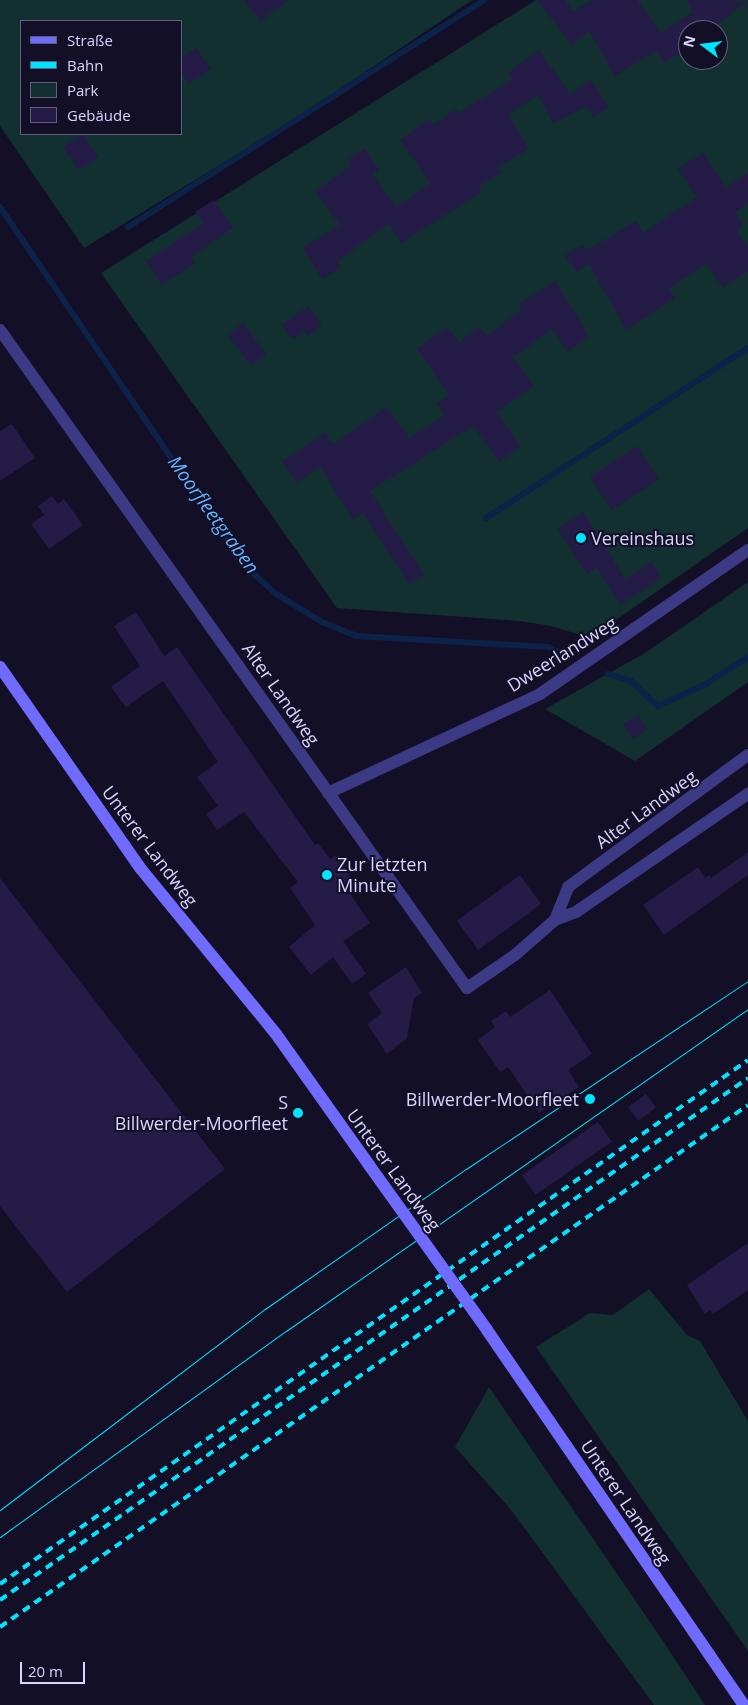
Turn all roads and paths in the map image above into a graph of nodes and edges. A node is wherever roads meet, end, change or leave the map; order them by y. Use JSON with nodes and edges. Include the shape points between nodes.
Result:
{"nodes":[{"id":1,"x":0,"y":330,"type":"edge"},
{"id":2,"x":748,"y":550,"type":"edge"},
{"id":3,"x":0,"y":667,"type":"edge"},
{"id":4,"x":748,"y":755,"type":"edge"},
{"id":5,"x":328,"y":793,"type":"junction"},
{"id":6,"x":748,"y":794,"type":"edge"},
{"id":7,"x":555,"y":920,"type":"junction"},
{"id":8,"x":744,"y":1705,"type":"edge"}],
"edges":[{"from":1,"to":5,"type":"street","name":"Alter Landweg"},
{"from":2,"to":5,"type":"street","name":"Dweerlandweg","via":[[540,694]]},
{"from":3,"to":8,"type":"main road","name":"Unterer Landweg","bridge":true,"via":[[141,869],[276,1034],[529,1391]]},
{"from":4,"to":7,"type":"street","name":"Alter Landweg","via":[[568,887]]},
{"from":5,"to":7,"type":"street","name":"Alter Landweg","via":[[467,988],[515,955]]},
{"from":6,"to":7,"type":"street","name":"Alter Landweg","via":[[576,912]]}]}
